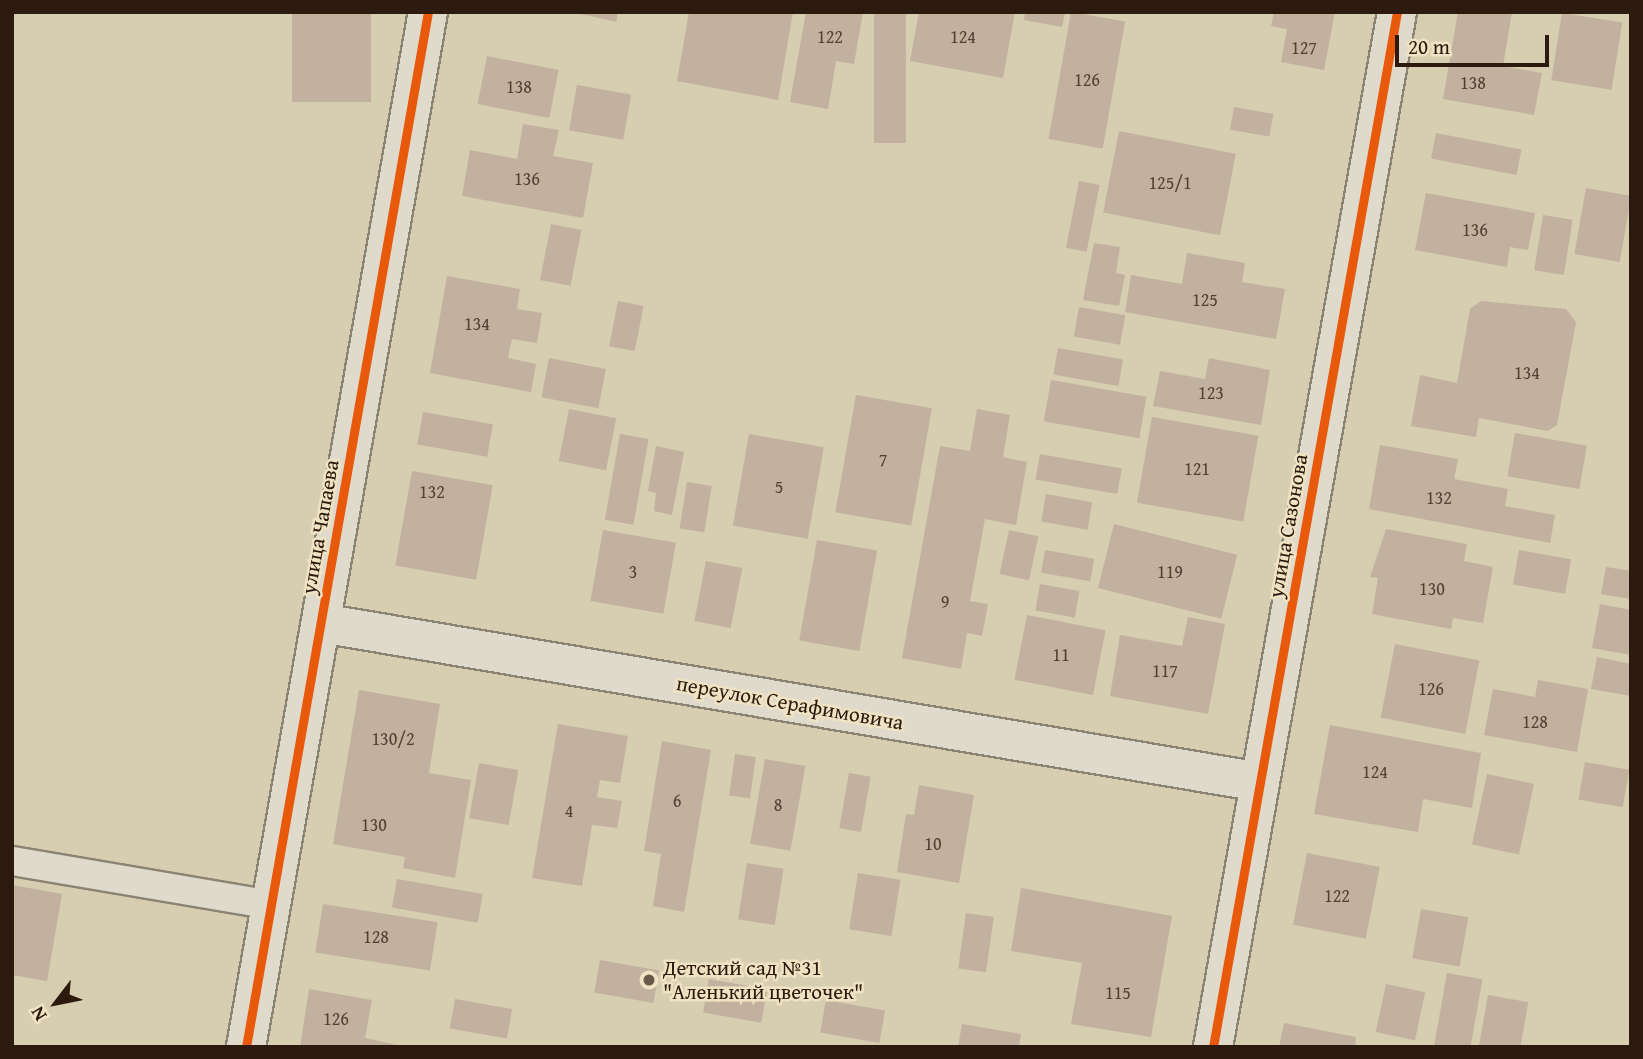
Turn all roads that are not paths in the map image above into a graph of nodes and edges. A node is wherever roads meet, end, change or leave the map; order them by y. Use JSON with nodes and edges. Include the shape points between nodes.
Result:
{"nodes":[{"id":1,"x":428,"y":12,"type":"edge"},
{"id":2,"x":1397,"y":12,"type":"edge"},
{"id":3,"x":321,"y":623,"type":"junction"},
{"id":4,"x":1260,"y":782,"type":"junction"},
{"id":5,"x":12,"y":861,"type":"edge"},
{"id":6,"x":271,"y":905,"type":"junction"},
{"id":7,"x":246,"y":1047,"type":"edge"},
{"id":8,"x":1213,"y":1047,"type":"edge"}],
"edges":[{"from":1,"to":3,"type":"street","name":"улица Чапаева"},
{"from":2,"to":4,"type":"street","name":"улица Сазонова"},
{"from":3,"to":4,"type":"street","name":"переулок Серафимовича"},
{"from":3,"to":6,"type":"street","name":"улица Чапаева"},
{"from":4,"to":8,"type":"street","name":"улица Сазонова"},
{"from":5,"to":6,"type":"lane"},
{"from":6,"to":7,"type":"street","name":"улица Чапаева"}]}
